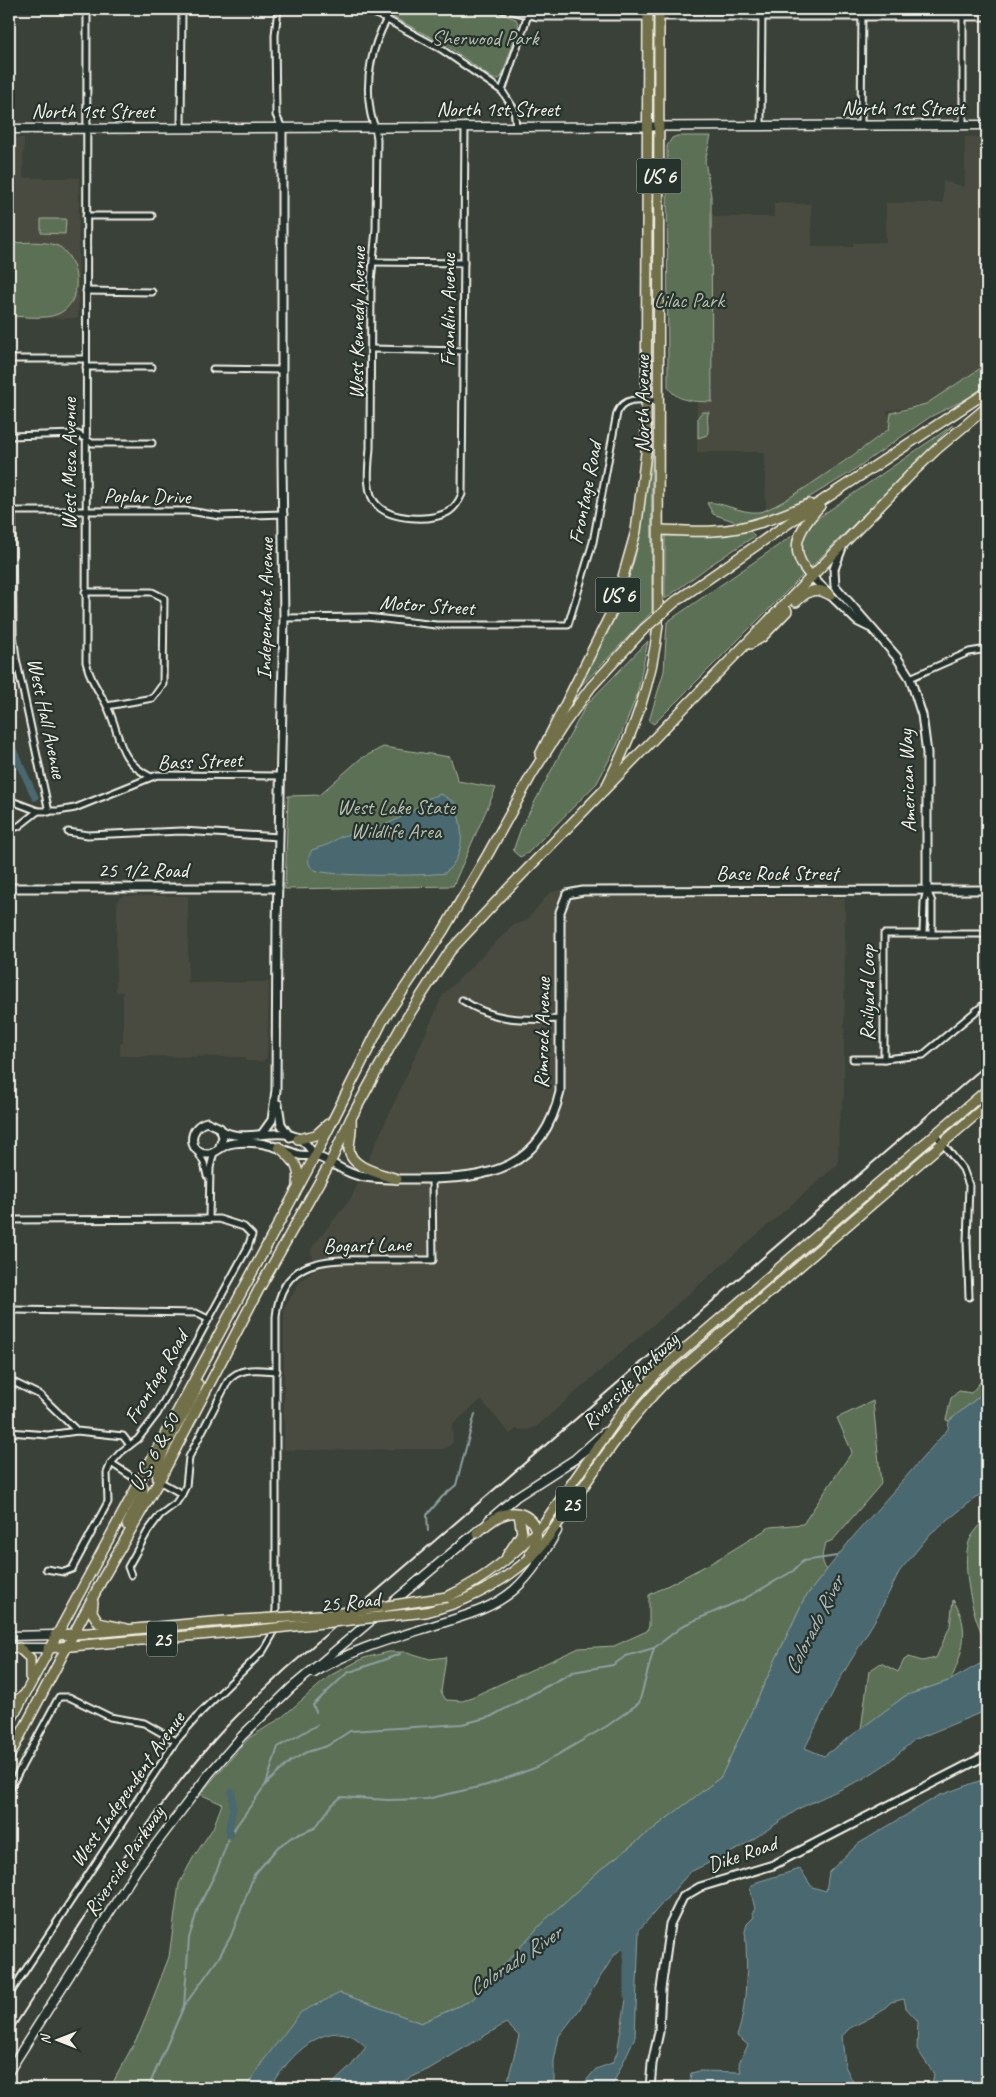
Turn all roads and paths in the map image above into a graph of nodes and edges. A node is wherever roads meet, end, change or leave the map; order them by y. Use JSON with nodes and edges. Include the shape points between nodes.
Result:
{"nodes":[{"id":1,"x":87,"y":9,"type":"edge"},
{"id":2,"x":182,"y":9,"type":"edge"},
{"id":3,"x":278,"y":9,"type":"edge"},
{"id":4,"x":367,"y":9,"type":"edge"},
{"id":5,"x":501,"y":9,"type":"edge"},
{"id":6,"x":762,"y":9,"type":"edge"},
{"id":7,"x":862,"y":9,"type":"edge"},
{"id":8,"x":963,"y":9,"type":"edge"},
{"id":9,"x":650,"y":11,"type":"edge"},
{"id":10,"x":659,"y":13,"type":"edge"},
{"id":11,"x":528,"y":15,"type":"junction"},
{"id":12,"x":762,"y":17,"type":"junction"},
{"id":13,"x":862,"y":17,"type":"junction"},
{"id":14,"x":963,"y":17,"type":"junction"},
{"id":15,"x":987,"y":17,"type":"edge"},
{"id":16,"x":387,"y":19,"type":"junction"},
{"id":17,"x":659,"y":64,"type":"junction"},
{"id":18,"x":502,"y":91,"type":"junction"},
{"id":19,"x":761,"y":125,"type":"junction"},
{"id":20,"x":862,"y":125,"type":"junction"},
{"id":21,"x":963,"y":125,"type":"junction"},
{"id":22,"x":987,"y":125,"type":"edge"},
{"id":23,"x":465,"y":126,"type":"junction"},
{"id":24,"x":516,"y":126,"type":"junction"},
{"id":25,"x":648,"y":126,"type":"junction"},
{"id":26,"x":659,"y":126,"type":"junction"},
{"id":27,"x":376,"y":127,"type":"junction"},
{"id":28,"x":181,"y":128,"type":"junction"},
{"id":29,"x":282,"y":128,"type":"junction"},
{"id":30,"x":9,"y":129,"type":"edge"},
{"id":31,"x":87,"y":129,"type":"junction"},
{"id":32,"x":86,"y":216,"type":"junction"},
{"id":33,"x":152,"y":216,"type":"dead end"},
{"id":34,"x":373,"y":262,"type":"junction"},
{"id":35,"x":464,"y":263,"type":"junction"},
{"id":36,"x":86,"y":291,"type":"junction"},
{"id":37,"x":152,"y":292,"type":"dead end"},
{"id":38,"x":371,"y":349,"type":"junction"},
{"id":39,"x":464,"y":351,"type":"junction"},
{"id":40,"x":9,"y":359,"type":"edge"},
{"id":41,"x":86,"y":359,"type":"junction"},
{"id":42,"x":86,"y":367,"type":"junction"},
{"id":43,"x":152,"y":367,"type":"dead end"},
{"id":44,"x":213,"y":369,"type":"dead end"},
{"id":45,"x":282,"y":370,"type":"junction"},
{"id":46,"x":987,"y":392,"type":"edge"},
{"id":47,"x":646,"y":400,"type":"junction"},
{"id":48,"x":659,"y":401,"type":"junction"},
{"id":49,"x":987,"y":407,"type":"edge"},
{"id":50,"x":9,"y":436,"type":"edge"},
{"id":51,"x":85,"y":439,"type":"junction"},
{"id":52,"x":152,"y":443,"type":"dead end"},
{"id":53,"x":462,"y":494,"type":"joint"},
{"id":54,"x":830,"y":495,"type":"junction"},
{"id":55,"x":10,"y":511,"type":"edge"},
{"id":56,"x":85,"y":511,"type":"junction"},
{"id":57,"x":284,"y":514,"type":"junction"},
{"id":58,"x":659,"y":530,"type":"junction"},
{"id":59,"x":844,"y":543,"type":"junction"},
{"id":60,"x":812,"y":577,"type":"junction"},
{"id":61,"x":85,"y":592,"type":"junction"},
{"id":62,"x":830,"y":595,"type":"junction"},
{"id":63,"x":284,"y":618,"type":"junction"},
{"id":64,"x":568,"y":625,"type":"joint"},
{"id":65,"x":869,"y":627,"type":"junction"},
{"id":66,"x":743,"y":647,"type":"junction"},
{"id":67,"x":987,"y":649,"type":"edge"},
{"id":68,"x":910,"y":678,"type":"junction"},
{"id":69,"x":107,"y":706,"type":"junction"},
{"id":70,"x":532,"y":774,"type":"junction"},
{"id":71,"x":280,"y":776,"type":"junction"},
{"id":72,"x":151,"y":777,"type":"junction"},
{"id":73,"x":604,"y":790,"type":"junction"},
{"id":74,"x":9,"y":800,"type":"edge"},
{"id":75,"x":38,"y":811,"type":"junction"},
{"id":76,"x":49,"y":812,"type":"junction"},
{"id":77,"x":9,"y":830,"type":"edge"},
{"id":78,"x":68,"y":832,"type":"dead end"},
{"id":79,"x":279,"y":837,"type":"junction"},
{"id":80,"x":9,"y":888,"type":"edge"},
{"id":81,"x":278,"y":888,"type":"junction"},
{"id":82,"x":927,"y":890,"type":"junction"},
{"id":83,"x":987,"y":890,"type":"edge"},
{"id":84,"x":567,"y":894,"type":"joint"},
{"id":85,"x":923,"y":933,"type":"junction"},
{"id":86,"x":932,"y":933,"type":"junction"},
{"id":87,"x":987,"y":934,"type":"edge"},
{"id":88,"x":462,"y":1000,"type":"dead end"},
{"id":89,"x":987,"y":1002,"type":"edge"},
{"id":90,"x":561,"y":1019,"type":"junction"},
{"id":91,"x":853,"y":1059,"type":"dead end"},
{"id":92,"x":884,"y":1059,"type":"junction"},
{"id":93,"x":276,"y":1090,"type":"junction"},
{"id":94,"x":987,"y":1090,"type":"edge"},
{"id":95,"x":987,"y":1105,"type":"edge"},
{"id":96,"x":351,"y":1118,"type":"junction"},
{"id":97,"x":333,"y":1122,"type":"junction"},
{"id":98,"x":220,"y":1128,"type":"junction"},
{"id":99,"x":262,"y":1134,"type":"junction"},
{"id":100,"x":934,"y":1134,"type":"junction"},
{"id":101,"x":294,"y":1138,"type":"junction"},
{"id":102,"x":942,"y":1143,"type":"junction"},
{"id":103,"x":279,"y":1147,"type":"junction"},
{"id":104,"x":198,"y":1150,"type":"junction"},
{"id":105,"x":216,"y":1151,"type":"junction"},
{"id":106,"x":315,"y":1156,"type":"junction"},
{"id":107,"x":330,"y":1164,"type":"junction"},
{"id":108,"x":397,"y":1179,"type":"junction"},
{"id":109,"x":432,"y":1179,"type":"junction"},
{"id":110,"x":208,"y":1187,"type":"junction"},
{"id":111,"x":298,"y":1188,"type":"junction"},
{"id":112,"x":209,"y":1219,"type":"junction"},
{"id":113,"x":9,"y":1220,"type":"edge"},
{"id":114,"x":969,"y":1297,"type":"dead end"},
{"id":115,"x":736,"y":1306,"type":"junction"},
{"id":116,"x":15,"y":1310,"type":"dead end"},
{"id":117,"x":743,"y":1314,"type":"junction"},
{"id":118,"x":208,"y":1319,"type":"junction"},
{"id":119,"x":205,"y":1362,"type":"junction"},
{"id":120,"x":277,"y":1371,"type":"junction"},
{"id":121,"x":13,"y":1382,"type":"dead end"},
{"id":122,"x":612,"y":1426,"type":"junction"},
{"id":123,"x":77,"y":1431,"type":"junction"},
{"id":124,"x":9,"y":1432,"type":"edge"},
{"id":125,"x":619,"y":1436,"type":"joint"},
{"id":126,"x":130,"y":1445,"type":"junction"},
{"id":127,"x":111,"y":1463,"type":"junction"},
{"id":128,"x":140,"y":1482,"type":"junction"},
{"id":129,"x":158,"y":1482,"type":"junction"},
{"id":130,"x":182,"y":1494,"type":"junction"},
{"id":131,"x":573,"y":1500,"type":"junction"},
{"id":132,"x":519,"y":1515,"type":"junction"},
{"id":133,"x":537,"y":1530,"type":"junction"},
{"id":134,"x":476,"y":1533,"type":"junction"},
{"id":135,"x":120,"y":1550,"type":"junction"},
{"id":136,"x":516,"y":1567,"type":"junction"},
{"id":137,"x":46,"y":1568,"type":"dead end"},
{"id":138,"x":493,"y":1570,"type":"junction"},
{"id":139,"x":130,"y":1575,"type":"dead end"},
{"id":140,"x":103,"y":1578,"type":"junction"},
{"id":141,"x":127,"y":1629,"type":"junction"},
{"id":142,"x":74,"y":1634,"type":"junction"},
{"id":143,"x":55,"y":1635,"type":"junction"},
{"id":144,"x":9,"y":1636,"type":"edge"},
{"id":145,"x":68,"y":1647,"type":"junction"},
{"id":146,"x":9,"y":1648,"type":"edge"},
{"id":147,"x":19,"y":1648,"type":"junction"},
{"id":148,"x":48,"y":1648,"type":"junction"},
{"id":149,"x":291,"y":1688,"type":"junction"},
{"id":150,"x":26,"y":1692,"type":"junction"},
{"id":151,"x":9,"y":1709,"type":"edge"},
{"id":152,"x":9,"y":1724,"type":"edge"},
{"id":153,"x":176,"y":1741,"type":"junction"},
{"id":154,"x":987,"y":1755,"type":"edge"},
{"id":155,"x":9,"y":1758,"type":"edge"},
{"id":156,"x":9,"y":1790,"type":"edge"},
{"id":157,"x":9,"y":1995,"type":"edge"},
{"id":158,"x":9,"y":2071,"type":"edge"},
{"id":159,"x":650,"y":2088,"type":"edge"}],
"edges":[{"from":1,"to":31,"type":"street","name":"West Mesa Avenue"},
{"from":2,"to":28,"type":"street"},
{"from":3,"to":29,"type":"street","via":[[275,35],[276,115]]},
{"from":4,"to":16,"type":"street"},
{"from":5,"to":11,"type":"street"},
{"from":6,"to":12,"type":"street"},
{"from":7,"to":13,"type":"street"},
{"from":8,"to":14,"type":"street"},
{"from":9,"to":10,"type":"main road"},
{"from":9,"to":11,"type":"street"},
{"from":9,"to":17,"type":"main road","via":[[654,23],[654,55]]},
{"from":9,"to":25,"type":"main road","name":"North Avenue","number":"US 6"},
{"from":10,"to":12,"type":"street"},
{"from":10,"to":17,"type":"main road","name":"North Avenue","number":"US 6"},
{"from":11,"to":18,"type":"street"},
{"from":12,"to":13,"type":"street"},
{"from":12,"to":19,"type":"street"},
{"from":13,"to":14,"type":"street"},
{"from":13,"to":20,"type":"street"},
{"from":14,"to":15,"type":"street"},
{"from":14,"to":21,"type":"street"},
{"from":16,"to":18,"type":"street","via":[[441,49]]},
{"from":16,"to":27,"type":"street","name":"West Kennedy Avenue","via":[[372,54],[369,72],[370,111]]},
{"from":17,"to":26,"type":"main road","name":"North Avenue","number":"US 6"},
{"from":18,"to":24,"type":"street","via":[[514,109]]},
{"from":19,"to":20,"type":"main road","name":"North 1st Street"},
{"from":19,"to":26,"type":"main road","name":"North 1st Street"},
{"from":20,"to":21,"type":"main road","name":"North 1st Street"},
{"from":21,"to":22,"type":"main road","name":"North 1st Street"},
{"from":23,"to":24,"type":"main road","name":"North 1st Street"},
{"from":23,"to":27,"type":"main road","name":"North 1st Street"},
{"from":23,"to":35,"type":"street","name":"Franklin Avenue"},
{"from":24,"to":25,"type":"main road","name":"North 1st Street"},
{"from":25,"to":26,"type":"main road","name":"North 1st Street"},
{"from":25,"to":47,"type":"main road","name":"North Avenue","number":"US 6"},
{"from":26,"to":48,"type":"main road","name":"North Avenue","number":"US 6"},
{"from":27,"to":29,"type":"main road","name":"North 1st Street"},
{"from":27,"to":34,"type":"street","name":"West Kennedy Avenue"},
{"from":28,"to":29,"type":"main road","name":"North 1st Street"},
{"from":28,"to":31,"type":"main road","name":"North 1st Street"},
{"from":29,"to":45,"type":"street","name":"Independent Avenue"},
{"from":30,"to":31,"type":"main road","name":"North 1st Street"},
{"from":31,"to":32,"type":"street","name":"West Mesa Avenue"},
{"from":32,"to":33,"type":"street"},
{"from":32,"to":36,"type":"street","name":"West Mesa Avenue"},
{"from":34,"to":35,"type":"street"},
{"from":34,"to":38,"type":"street","name":"West Kennedy Avenue"},
{"from":35,"to":39,"type":"street","name":"Franklin Avenue"},
{"from":36,"to":37,"type":"street"},
{"from":36,"to":41,"type":"street","name":"West Mesa Avenue"},
{"from":38,"to":39,"type":"street"},
{"from":38,"to":53,"type":"street","name":"West Kennedy Avenue","via":[[368,475],[376,504],[387,512],[406,517],[438,515],[448,512]]},
{"from":39,"to":53,"type":"street","name":"Franklin Avenue"},
{"from":40,"to":41,"type":"street"},
{"from":41,"to":42,"type":"street","name":"West Mesa Avenue"},
{"from":42,"to":43,"type":"street"},
{"from":42,"to":51,"type":"street","name":"West Mesa Avenue"},
{"from":44,"to":45,"type":"street"},
{"from":45,"to":57,"type":"street","name":"Independent Avenue"},
{"from":46,"to":54,"type":"main road"},
{"from":47,"to":48,"type":"street","name":"Frontage Road"},
{"from":47,"to":64,"type":"street","name":"Frontage Road","via":[[626,401],[617,413],[593,542]]},
{"from":47,"to":70,"type":"main road","name":"North Avenue","number":"US 6","via":[[642,497],[627,567],[595,647]]},
{"from":48,"to":58,"type":"main road","name":"North Avenue","number":"US 6"},
{"from":49,"to":59,"type":"main road","name":"U.S. 6 & 50","via":[[937,448]]},
{"from":50,"to":51,"type":"street","via":[[78,434]]},
{"from":51,"to":52,"type":"street","via":[[92,442]]},
{"from":51,"to":56,"type":"street","name":"West Mesa Avenue"},
{"from":54,"to":58,"type":"main road","via":[[784,515],[743,527],[714,531]]},
{"from":54,"to":60,"type":"main road","via":[[809,518],[798,538],[798,558]]},
{"from":54,"to":70,"type":"main road","bridge":true,"via":[[676,602],[644,630],[591,687]]},
{"from":55,"to":56,"type":"street","name":"Poplar Drive"},
{"from":55,"to":76,"type":"street","name":"West Hall Avenue","via":[[16,658]]},
{"from":56,"to":57,"type":"street","name":"Poplar Drive","via":[[189,511],[220,516]]},
{"from":56,"to":61,"type":"street","name":"West Mesa Avenue"},
{"from":57,"to":63,"type":"street","name":"Independent Avenue"},
{"from":58,"to":73,"type":"main road","name":"North Avenue","number":"US 6","via":[[658,624],[650,674],[634,726]]},
{"from":59,"to":60,"type":"main road","name":"U.S. 6 & 50"},
{"from":59,"to":65,"type":"street","name":"American Way","via":[[834,569],[835,586]]},
{"from":60,"to":62,"type":"street","name":"American Way"},
{"from":60,"to":66,"type":"main road","name":"U.S. 6 & 50"},
{"from":61,"to":69,"type":"street","name":"West Mesa Avenue","via":[[86,662],[96,689]]},
{"from":61,"to":69,"type":"street","via":[[152,592],[164,598],[163,684],[153,698]]},
{"from":62,"to":65,"type":"street","name":"American Way","via":[[860,624]]},
{"from":62,"to":66,"type":"main road","via":[[820,590],[806,592],[762,637]]},
{"from":63,"to":64,"type":"street","name":"Motor Street","via":[[367,617],[436,625]]},
{"from":63,"to":71,"type":"street","name":"Independent Avenue"},
{"from":65,"to":68,"type":"street","name":"American Way","via":[[889,647]]},
{"from":66,"to":73,"type":"main road","name":"U.S. 6 & 50"},
{"from":67,"to":68,"type":"street","via":[[963,654]]},
{"from":68,"to":82,"type":"street","name":"American Way","via":[[926,736]]},
{"from":69,"to":72,"type":"street","name":"West Mesa Avenue","via":[[128,761]]},
{"from":70,"to":97,"type":"main road","name":"U.S. 6 & 50","via":[[451,917],[382,1022]]},
{"from":71,"to":72,"type":"street","name":"Bass Street","via":[[163,774]]},
{"from":71,"to":79,"type":"street","name":"Independent Avenue"},
{"from":72,"to":76,"type":"street","name":"Bass Street","via":[[75,808]]},
{"from":73,"to":96,"type":"main road","name":"U.S. 6 & 50","via":[[450,952],[410,1012]]},
{"from":74,"to":75,"type":"street","name":"Bass Street"},
{"from":75,"to":76,"type":"street","name":"Bass Street"},
{"from":75,"to":77,"type":"street"},
{"from":78,"to":79,"type":"street","via":[[182,831]]},
{"from":79,"to":81,"type":"street","name":"Independent Avenue"},
{"from":80,"to":81,"type":"street","name":"25 1/2 Road"},
{"from":81,"to":93,"type":"street","name":"Independent Avenue"},
{"from":82,"to":83,"type":"street","name":"Base Rock Street"},
{"from":82,"to":84,"type":"street","name":"Base Rock Street","via":[[583,891]]},
{"from":82,"to":85,"type":"street"},
{"from":82,"to":86,"type":"street","via":[[932,902]]},
{"from":84,"to":90,"type":"street","name":"Rimrock Avenue","via":[[560,912]]},
{"from":85,"to":86,"type":"street","name":"Railyard Loop"},
{"from":85,"to":92,"type":"street","name":"Railyard Loop","via":[[884,934]]},
{"from":86,"to":87,"type":"street","name":"Railyard Loop"},
{"from":88,"to":90,"type":"street","via":[[496,1017]]},
{"from":89,"to":92,"type":"street","name":"Railyard Loop","via":[[923,1056]]},
{"from":90,"to":109,"type":"street","name":"Rimrock Avenue","via":[[560,1092],[542,1137],[521,1157],[502,1168],[470,1178]]},
{"from":91,"to":92,"type":"street"},
{"from":93,"to":99,"type":"street","name":"Independent Avenue","via":[[272,1120]]},
{"from":93,"to":101,"type":"street","name":"Independent Avenue","via":[[281,1124]]},
{"from":94,"to":100,"type":"main road","name":"Riverside Parkway"},
{"from":95,"to":102,"type":"main road","name":"Riverside Parkway"},
{"from":96,"to":107,"type":"main road","name":"U.S. 6 & 50"},
{"from":96,"to":108,"type":"main road","via":[[349,1148],[354,1160]]},
{"from":97,"to":101,"type":"main road","via":[[316,1134]]},
{"from":97,"to":106,"type":"main road","name":"U.S. 6 & 50"},
{"from":98,"to":99,"type":"street","via":[[235,1135]]},
{"from":98,"to":104,"type":"street","via":[[207,1122],[198,1126],[192,1138]]},
{"from":98,"to":105,"type":"street","via":[[223,1137]]},
{"from":99,"to":101,"type":"street"},
{"from":100,"to":102,"type":"street"},
{"from":100,"to":115,"type":"main road","name":"Riverside Parkway"},
{"from":101,"to":106,"type":"street","name":"Independent Avenue","via":[[305,1142]]},
{"from":102,"to":114,"type":"street","via":[[963,1168],[969,1185]]},
{"from":102,"to":117,"type":"main road","name":"Riverside Parkway"},
{"from":103,"to":105,"type":"street","via":[[237,1142]]},
{"from":103,"to":106,"type":"street","via":[[300,1155]]},
{"from":103,"to":111,"type":"main road","via":[[298,1167]]},
{"from":104,"to":105,"type":"street","via":[[204,1153]]},
{"from":104,"to":110,"type":"street"},
{"from":105,"to":110,"type":"street","via":[[210,1162]]},
{"from":106,"to":107,"type":"street","name":"Rimrock Avenue"},
{"from":106,"to":111,"type":"main road","name":"U.S. 6 & 50"},
{"from":107,"to":108,"type":"street","name":"Rimrock Avenue","via":[[359,1176]]},
{"from":107,"to":129,"type":"main road","name":"U.S. 6 & 50","via":[[258,1289]]},
{"from":108,"to":109,"type":"street","name":"Rimrock Avenue"},
{"from":109,"to":120,"type":"street","name":"Bogart Lane","via":[[433,1260],[327,1260],[304,1268],[287,1285],[277,1308]]},
{"from":110,"to":112,"type":"street"},
{"from":111,"to":119,"type":"main road","name":"U.S. 6 & 50"},
{"from":112,"to":113,"type":"street"},
{"from":112,"to":118,"type":"street","name":"Frontage Road","via":[[229,1221],[244,1227],[251,1233],[251,1240]]},
{"from":115,"to":117,"type":"main road"},
{"from":115,"to":122,"type":"main road","name":"Riverside Parkway","via":[[645,1385]]},
{"from":116,"to":118,"type":"street","via":[[196,1313]]},
{"from":117,"to":125,"type":"main road","name":"Riverside Parkway","via":[[665,1382]]},
{"from":118,"to":126,"type":"street","name":"Frontage Road","via":[[157,1414]]},
{"from":119,"to":128,"type":"main road","name":"U.S. 6 & 50"},
{"from":119,"to":129,"type":"main road","via":[[189,1407],[160,1461]]},
{"from":120,"to":130,"type":"street","via":[[234,1373],[188,1457],[186,1486]]},
{"from":120,"to":153,"type":"street","name":"West Independent Avenue","via":[[276,1609],[273,1634],[256,1660],[201,1712]]},
{"from":121,"to":123,"type":"street","via":[[40,1395]]},
{"from":122,"to":133,"type":"main road","name":"25 Road","number":"25"},
{"from":122,"to":134,"type":"main road","name":"Riverside Parkway","via":[[576,1459],[500,1508]]},
{"from":123,"to":124,"type":"street","via":[[48,1435]]},
{"from":123,"to":126,"type":"street","via":[[123,1436]]},
{"from":125,"to":131,"type":"main road","name":"25 Road","number":"25"},
{"from":126,"to":127,"type":"street","name":"Frontage Road"},
{"from":127,"to":128,"type":"street"},
{"from":127,"to":137,"type":"street","via":[[107,1473],[108,1502],[72,1569],[64,1572]]},
{"from":128,"to":135,"type":"main road","via":[[143,1493],[123,1533]]},
{"from":128,"to":143,"type":"main road","name":"U.S. 6 & 50"},
{"from":129,"to":130,"type":"street"},
{"from":129,"to":135,"type":"main road","name":"U.S. 6 & 50"},
{"from":130,"to":139,"type":"street","via":[[148,1531],[128,1567]]},
{"from":131,"to":136,"type":"main road","name":"25 Road","number":"25","via":[[546,1540],[529,1559]]},
{"from":131,"to":149,"type":"main road","name":"Riverside Parkway","via":[[530,1572],[514,1590],[494,1604],[473,1614],[356,1651]]},
{"from":132,"to":133,"type":"main road","via":[[531,1521]]},
{"from":132,"to":134,"type":"main road","via":[[505,1514]]},
{"from":132,"to":138,"type":"main road","via":[[523,1527],[521,1539]]},
{"from":133,"to":136,"type":"main road","via":[[535,1544]]},
{"from":133,"to":138,"type":"main road","name":"25 Road","number":"25","via":[[520,1549]]},
{"from":134,"to":149,"type":"main road","name":"Riverside Parkway"},
{"from":135,"to":140,"type":"main road","name":"U.S. 6 & 50"},
{"from":136,"to":145,"type":"main road","name":"25 Road","number":"25","bridge":true,"via":[[488,1588],[426,1612]]},
{"from":138,"to":141,"type":"main road","name":"25 Road","number":"25","bridge":true,"via":[[447,1597],[334,1614]]},
{"from":140,"to":141,"type":"main road","via":[[93,1602],[93,1616],[103,1625]]},
{"from":140,"to":142,"type":"main road","name":"U.S. 6 & 50"},
{"from":141,"to":142,"type":"main road","name":"25 Road","number":"25"},
{"from":142,"to":143,"type":"main road","name":"25 Road","number":"25"},
{"from":142,"to":145,"type":"main road","name":"U.S. 6 & 50"},
{"from":143,"to":144,"type":"main road","name":"25 Road","number":"25"},
{"from":143,"to":148,"type":"main road","name":"U.S. 6 & 50"},
{"from":145,"to":148,"type":"main road","name":"25 Road","number":"25"},
{"from":145,"to":155,"type":"main road","name":"U.S. 6 & 50"},
{"from":146,"to":147,"type":"main road","name":"25 Road","number":"25"},
{"from":147,"to":148,"type":"main road","name":"25 Road","number":"25"},
{"from":147,"to":150,"type":"main road","via":[[32,1662]]},
{"from":148,"to":150,"type":"main road","name":"U.S. 6 & 50"},
{"from":149,"to":158,"type":"main road","name":"Riverside Parkway","via":[[237,1742],[157,1840]]},
{"from":150,"to":151,"type":"main road"},
{"from":150,"to":152,"type":"main road","name":"U.S. 6 & 50"},
{"from":153,"to":156,"type":"street","via":[[144,1723],[110,1717],[68,1697],[59,1697]]},
{"from":153,"to":157,"type":"street","name":"West Independent Avenue"},
{"from":154,"to":159,"type":"street","name":"Dike Road","via":[[773,1865],[700,1887],[683,1897],[670,1924]]}]}
